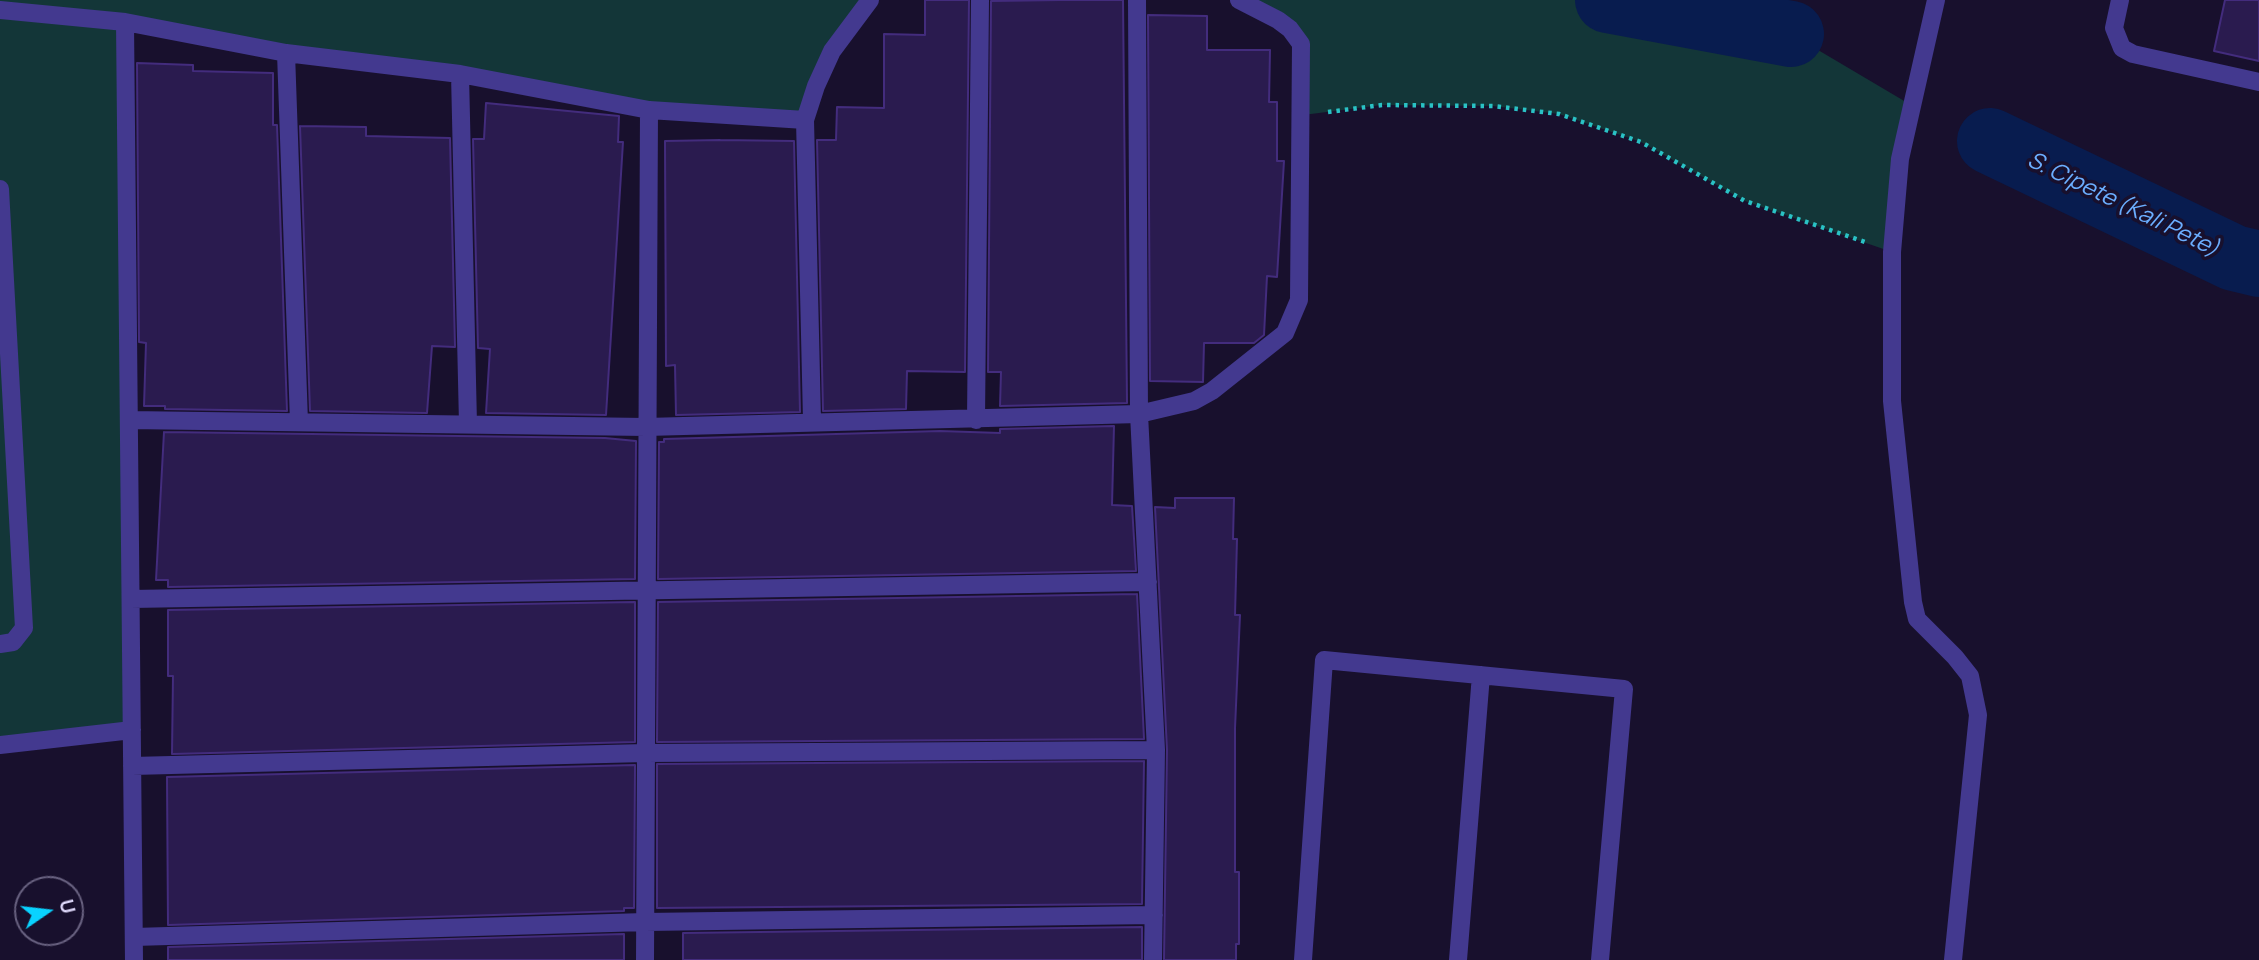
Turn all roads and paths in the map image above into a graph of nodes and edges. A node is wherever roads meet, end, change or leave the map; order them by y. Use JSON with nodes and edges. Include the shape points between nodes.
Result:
{"nodes":[{"id":1,"x":870,"y":0,"type":"edge"},
{"id":2,"x":980,"y":0,"type":"edge"},
{"id":3,"x":1138,"y":0,"type":"edge"},
{"id":4,"x":1239,"y":0,"type":"edge"},
{"id":5,"x":2120,"y":0,"type":"edge"},
{"id":6,"x":1934,"y":7,"type":"edge"},
{"id":7,"x":0,"y":10,"type":"edge"},
{"id":8,"x":122,"y":22,"type":"junction"},
{"id":9,"x":286,"y":53,"type":"junction"},
{"id":10,"x":460,"y":74,"type":"junction"},
{"id":11,"x":2259,"y":82,"type":"edge"},
{"id":12,"x":649,"y":110,"type":"junction"},
{"id":13,"x":1303,"y":115,"type":"junction"},
{"id":14,"x":805,"y":120,"type":"junction"},
{"id":15,"x":0,"y":189,"type":"edge"},
{"id":16,"x":1892,"y":252,"type":"junction"},
{"id":17,"x":1139,"y":414,"type":"junction"},
{"id":18,"x":129,"y":420,"type":"junction"},
{"id":19,"x":812,"y":420,"type":"junction"},
{"id":20,"x":976,"y":420,"type":"junction"},
{"id":21,"x":299,"y":422,"type":"junction"},
{"id":22,"x":468,"y":424,"type":"junction"},
{"id":23,"x":646,"y":427,"type":"junction"},
{"id":24,"x":1148,"y":582,"type":"junction"},
{"id":25,"x":646,"y":589,"type":"junction"},
{"id":26,"x":131,"y":598,"type":"junction"},
{"id":27,"x":0,"y":645,"type":"edge"},
{"id":28,"x":1482,"y":675,"type":"junction"},
{"id":29,"x":132,"y":730,"type":"junction"},
{"id":30,"x":0,"y":745,"type":"edge"},
{"id":31,"x":1156,"y":750,"type":"junction"},
{"id":32,"x":645,"y":753,"type":"junction"},
{"id":33,"x":132,"y":766,"type":"junction"},
{"id":34,"x":1154,"y":915,"type":"junction"},
{"id":35,"x":645,"y":922,"type":"junction"},
{"id":36,"x":134,"y":937,"type":"junction"},
{"id":37,"x":134,"y":960,"type":"edge"},
{"id":38,"x":645,"y":960,"type":"edge"},
{"id":39,"x":1153,"y":960,"type":"edge"},
{"id":40,"x":1303,"y":960,"type":"edge"},
{"id":41,"x":1458,"y":960,"type":"edge"},
{"id":42,"x":1600,"y":960,"type":"edge"},
{"id":43,"x":1953,"y":960,"type":"edge"}],
"edges":[{"from":1,"to":14,"type":"street","via":[[832,51]]},
{"from":2,"to":20,"type":"street"},
{"from":3,"to":17,"type":"street"},
{"from":4,"to":13,"type":"street","via":[[1278,20],[1301,44]]},
{"from":5,"to":11,"type":"street","via":[[2114,28],[2122,48]]},
{"from":6,"to":16,"type":"street","via":[[1900,159]]},
{"from":7,"to":8,"type":"street"},
{"from":8,"to":9,"type":"street"},
{"from":8,"to":18,"type":"street"},
{"from":9,"to":10,"type":"street"},
{"from":9,"to":21,"type":"street"},
{"from":10,"to":12,"type":"street"},
{"from":10,"to":22,"type":"street"},
{"from":12,"to":14,"type":"street"},
{"from":12,"to":23,"type":"street"},
{"from":13,"to":16,"type":"path","via":[[1382,105],[1493,106],[1559,114],[1641,142],[1745,201]]},
{"from":13,"to":17,"type":"street","via":[[1299,300],[1292,322],[1285,333],[1204,396]]},
{"from":14,"to":19,"type":"street"},
{"from":15,"to":27,"type":"street","via":[[24,628],[13,642]]},
{"from":16,"to":43,"type":"street","via":[[1892,401],[1913,602],[1917,619],[1970,676],[1978,715]]},
{"from":17,"to":20,"type":"street"},
{"from":17,"to":24,"type":"street"},
{"from":18,"to":21,"type":"street"},
{"from":18,"to":26,"type":"street"},
{"from":19,"to":20,"type":"street"},
{"from":19,"to":23,"type":"street"},
{"from":21,"to":22,"type":"street"},
{"from":22,"to":23,"type":"street"},
{"from":23,"to":25,"type":"street"},
{"from":24,"to":25,"type":"street"},
{"from":24,"to":31,"type":"street"},
{"from":25,"to":26,"type":"street"},
{"from":25,"to":32,"type":"street"},
{"from":26,"to":29,"type":"street"},
{"from":28,"to":40,"type":"street","via":[[1324,660]]},
{"from":28,"to":41,"type":"street"},
{"from":28,"to":42,"type":"street","via":[[1624,689]]},
{"from":29,"to":30,"type":"street"},
{"from":29,"to":33,"type":"street"},
{"from":31,"to":32,"type":"street"},
{"from":31,"to":34,"type":"street"},
{"from":32,"to":33,"type":"street"},
{"from":32,"to":35,"type":"street"},
{"from":33,"to":36,"type":"street"},
{"from":34,"to":35,"type":"street"},
{"from":34,"to":39,"type":"street"},
{"from":35,"to":36,"type":"street"},
{"from":35,"to":38,"type":"street"},
{"from":36,"to":37,"type":"street"}]}
